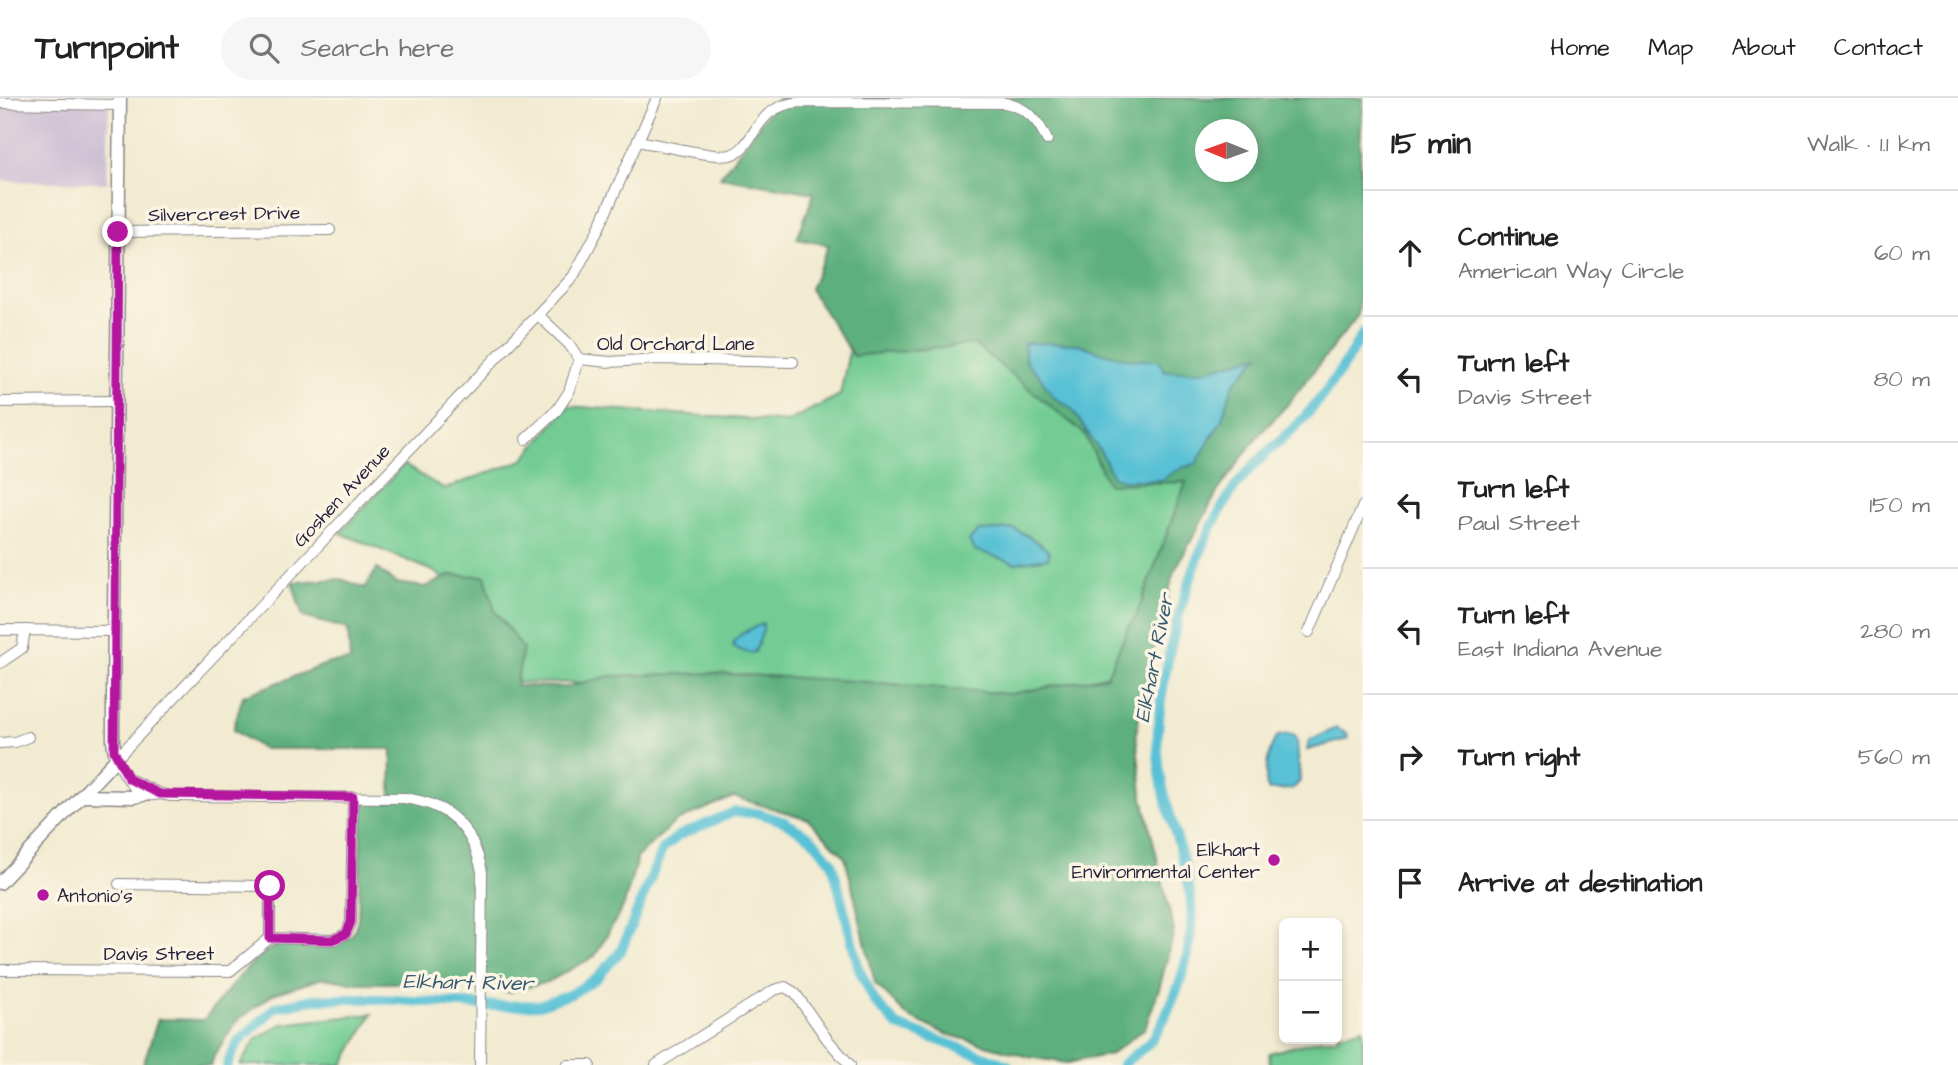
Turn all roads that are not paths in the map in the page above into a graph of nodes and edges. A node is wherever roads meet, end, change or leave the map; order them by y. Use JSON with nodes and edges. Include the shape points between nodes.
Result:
{"nodes":[{"id":1,"x":657,"y":98,"type":"edge"},
{"id":2,"x":120,"y":102,"type":"edge"},
{"id":3,"x":0,"y":103,"type":"edge"},
{"id":4,"x":1047,"y":140,"type":"dead end"},
{"id":5,"x":638,"y":141,"type":"junction"},
{"id":6,"x":330,"y":230,"type":"dead end"},
{"id":7,"x":118,"y":232,"type":"junction"},
{"id":8,"x":538,"y":315,"type":"junction"},
{"id":9,"x":579,"y":359,"type":"junction"},
{"id":10,"x":793,"y":362,"type":"dead end"},
{"id":11,"x":0,"y":401,"type":"edge"},
{"id":12,"x":116,"y":401,"type":"junction"},
{"id":13,"x":526,"y":439,"type":"dead end"},
{"id":14,"x":1363,"y":506,"type":"edge"},
{"id":15,"x":0,"y":629,"type":"edge"},
{"id":16,"x":25,"y":630,"type":"junction"},
{"id":17,"x":114,"y":631,"type":"junction"},
{"id":18,"x":1309,"y":632,"type":"dead end"},
{"id":19,"x":0,"y":663,"type":"edge"},
{"id":20,"x":28,"y":737,"type":"dead end"},
{"id":21,"x":0,"y":743,"type":"edge"},
{"id":22,"x":117,"y":759,"type":"junction"},
{"id":23,"x":129,"y":779,"type":"junction"},
{"id":24,"x":160,"y":794,"type":"junction"},
{"id":25,"x":143,"y":795,"type":"junction"},
{"id":26,"x":83,"y":796,"type":"junction"},
{"id":27,"x":353,"y":797,"type":"junction"},
{"id":28,"x":0,"y":883,"type":"edge"},
{"id":29,"x":118,"y":884,"type":"dead end"},
{"id":30,"x":270,"y":938,"type":"junction"},
{"id":31,"x":0,"y":970,"type":"edge"},
{"id":32,"x":480,"y":1065,"type":"edge"},
{"id":33,"x":567,"y":1065,"type":"edge"},
{"id":34,"x":590,"y":1065,"type":"edge"},
{"id":35,"x":656,"y":1065,"type":"edge"},
{"id":36,"x":850,"y":1065,"type":"edge"}],
"edges":[{"from":1,"to":5,"type":"street","name":"Goshen Avenue"},
{"from":2,"to":3,"type":"street"},
{"from":2,"to":7,"type":"main road"},
{"from":4,"to":5,"type":"street","via":[[1039,122],[1027,111],[1005,103],[802,102],[784,105],[766,116],[732,155]]},
{"from":5,"to":8,"type":"street","name":"Goshen Avenue","via":[[584,258]]},
{"from":6,"to":7,"type":"street","name":"Silvercrest Drive"},
{"from":7,"to":12,"type":"main road"},
{"from":8,"to":9,"type":"street","name":"Old Orchard Lane"},
{"from":8,"to":22,"type":"street","name":"Goshen Avenue"},
{"from":9,"to":10,"type":"street","name":"Old Orchard Lane"},
{"from":9,"to":13,"type":"street","via":[[569,392]]},
{"from":11,"to":12,"type":"street"},
{"from":12,"to":17,"type":"main road"},
{"from":14,"to":18,"type":"street"},
{"from":15,"to":16,"type":"street"},
{"from":16,"to":17,"type":"street"},
{"from":16,"to":19,"type":"street","via":[[22,648]]},
{"from":17,"to":22,"type":"main road","via":[[113,741]]},
{"from":20,"to":21,"type":"street"},
{"from":22,"to":23,"type":"street"},
{"from":22,"to":26,"type":"main road","name":"Goshen Avenue"},
{"from":23,"to":24,"type":"street"},
{"from":23,"to":25,"type":"street"},
{"from":24,"to":25,"type":"street"},
{"from":24,"to":27,"type":"street"},
{"from":25,"to":26,"type":"main road"},
{"from":26,"to":28,"type":"main road","name":"Goshen Avenue"},
{"from":27,"to":30,"type":"street","via":[[351,922],[346,934],[332,940]]},
{"from":27,"to":32,"type":"street","via":[[404,798],[444,810],[464,828],[478,853],[482,872]]},
{"from":29,"to":30,"type":"street","via":[[270,886]]},
{"from":30,"to":31,"type":"street","name":"Davis Street","via":[[230,971]]},
{"from":33,"to":34,"type":"street"},
{"from":35,"to":36,"type":"street","via":[[785,987],[795,993]]}]}
